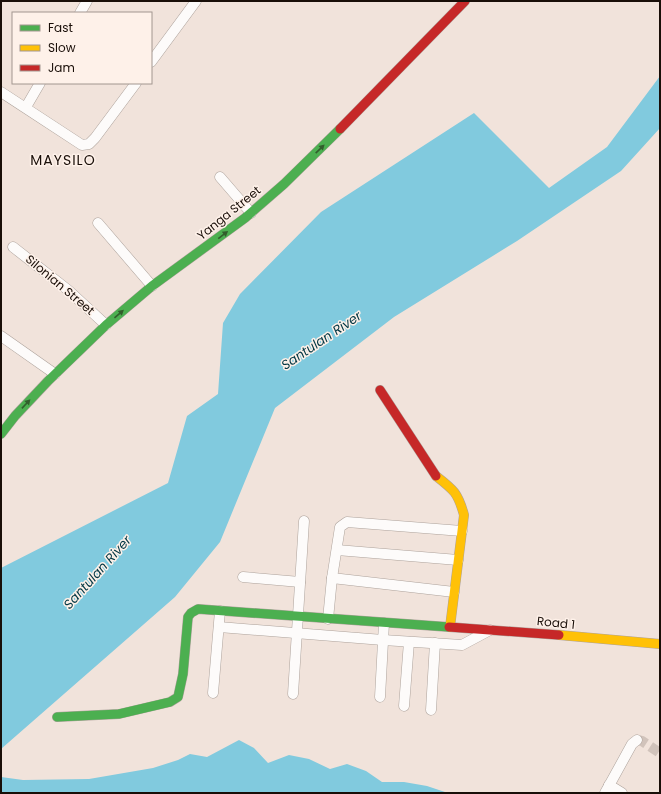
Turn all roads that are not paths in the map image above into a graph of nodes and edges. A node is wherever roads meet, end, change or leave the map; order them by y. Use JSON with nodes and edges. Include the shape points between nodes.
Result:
{"nodes":[{"id":1,"x":87,"y":1,"type":"edge"},
{"id":2,"x":196,"y":1,"type":"edge"},
{"id":3,"x":465,"y":1,"type":"edge"},
{"id":4,"x":81,"y":12,"type":"edge"},
{"id":5,"x":152,"y":61,"type":"edge"},
{"id":6,"x":39,"y":84,"type":"edge"},
{"id":7,"x":135,"y":84,"type":"edge"},
{"id":8,"x":1,"y":92,"type":"edge"},
{"id":9,"x":26,"y":108,"type":"junction"},
{"id":10,"x":220,"y":177,"type":"dead end"},
{"id":11,"x":251,"y":213,"type":"junction"},
{"id":12,"x":98,"y":224,"type":"dead end"},
{"id":13,"x":12,"y":247,"type":"dead end"},
{"id":14,"x":152,"y":286,"type":"junction"},
{"id":15,"x":106,"y":325,"type":"junction"},
{"id":16,"x":1,"y":336,"type":"edge"},
{"id":17,"x":55,"y":374,"type":"junction"},
{"id":18,"x":380,"y":390,"type":"dead end"},
{"id":19,"x":1,"y":434,"type":"edge"},
{"id":20,"x":304,"y":521,"type":"dead end"},
{"id":21,"x":462,"y":531,"type":"junction"},
{"id":22,"x":337,"y":550,"type":"junction"},
{"id":23,"x":458,"y":560,"type":"junction"},
{"id":24,"x":243,"y":577,"type":"dead end"},
{"id":25,"x":332,"y":578,"type":"junction"},
{"id":26,"x":300,"y":582,"type":"junction"},
{"id":27,"x":454,"y":592,"type":"junction"},
{"id":28,"x":220,"y":611,"type":"junction"},
{"id":29,"x":298,"y":616,"type":"junction"},
{"id":30,"x":328,"y":619,"type":"junction"},
{"id":31,"x":384,"y":623,"type":"junction"},
{"id":32,"x":219,"y":627,"type":"junction"},
{"id":33,"x":450,"y":627,"type":"junction"},
{"id":34,"x":490,"y":630,"type":"junction"},
{"id":35,"x":297,"y":633,"type":"junction"},
{"id":36,"x":383,"y":640,"type":"junction"},
{"id":37,"x":409,"y":642,"type":"junction"},
{"id":38,"x":435,"y":643,"type":"junction"},
{"id":39,"x":660,"y":644,"type":"edge"},
{"id":40,"x":213,"y":693,"type":"dead end"},
{"id":41,"x":293,"y":694,"type":"dead end"},
{"id":42,"x":380,"y":697,"type":"dead end"},
{"id":43,"x":404,"y":706,"type":"dead end"},
{"id":44,"x":430,"y":710,"type":"dead end"},
{"id":45,"x":57,"y":717,"type":"dead end"},
{"id":46,"x":637,"y":740,"type":"dead end"},
{"id":47,"x":607,"y":789,"type":"edge"},
{"id":48,"x":622,"y":793,"type":"edge"}],
"edges":[{"from":1,"to":4,"type":"street"},
{"from":2,"to":5,"type":"street"},
{"from":11,"to":3,"type":"street","name":"Yanga Street","one_way":true,"via":[[350,119]]},
{"from":6,"to":9,"type":"street"},
{"from":7,"to":9,"type":"street","via":[[89,144],[82,145]]},
{"from":8,"to":9,"type":"street"},
{"from":10,"to":11,"type":"street"},
{"from":14,"to":11,"type":"street","name":"Yanga Street","one_way":true},
{"from":12,"to":14,"type":"street"},
{"from":13,"to":15,"type":"street","name":"Silonian Street","via":[[68,290]]},
{"from":15,"to":14,"type":"street","name":"Yanga Street","one_way":true},
{"from":15,"to":17,"type":"street","name":"Yanga Street"},
{"from":16,"to":17,"type":"street"},
{"from":19,"to":17,"type":"street","name":"Yanga Street","one_way":true},
{"from":18,"to":21,"type":"street","via":[[434,475],[453,489],[460,500],[464,515]]},
{"from":20,"to":26,"type":"street"},
{"from":21,"to":22,"type":"street","via":[[347,522],[340,527]]},
{"from":21,"to":23,"type":"street"},
{"from":22,"to":23,"type":"street"},
{"from":22,"to":25,"type":"street"},
{"from":23,"to":27,"type":"street"},
{"from":24,"to":26,"type":"street"},
{"from":25,"to":27,"type":"street"},
{"from":25,"to":30,"type":"street"},
{"from":26,"to":29,"type":"street"},
{"from":27,"to":33,"type":"street"},
{"from":28,"to":29,"type":"street","name":"Road 1"},
{"from":28,"to":32,"type":"street"},
{"from":28,"to":45,"type":"street","name":"Road 1","via":[[201,608],[193,610],[188,617],[183,674],[178,698],[119,714]]},
{"from":29,"to":30,"type":"street","name":"Road 1"},
{"from":29,"to":35,"type":"street"},
{"from":30,"to":31,"type":"street","name":"Road 1"},
{"from":31,"to":33,"type":"street","name":"Road 1"},
{"from":31,"to":36,"type":"street"},
{"from":32,"to":35,"type":"street"},
{"from":32,"to":40,"type":"street"},
{"from":33,"to":34,"type":"street","name":"Road 1"},
{"from":34,"to":38,"type":"street","via":[[462,645]]},
{"from":34,"to":39,"type":"street","name":"Road 1"},
{"from":35,"to":36,"type":"street"},
{"from":35,"to":41,"type":"street"},
{"from":36,"to":37,"type":"street"},
{"from":36,"to":42,"type":"street"},
{"from":37,"to":38,"type":"street"},
{"from":37,"to":43,"type":"street"},
{"from":38,"to":44,"type":"street"},
{"from":46,"to":47,"type":"street","via":[[632,744]]},
{"from":47,"to":48,"type":"street"}]}
